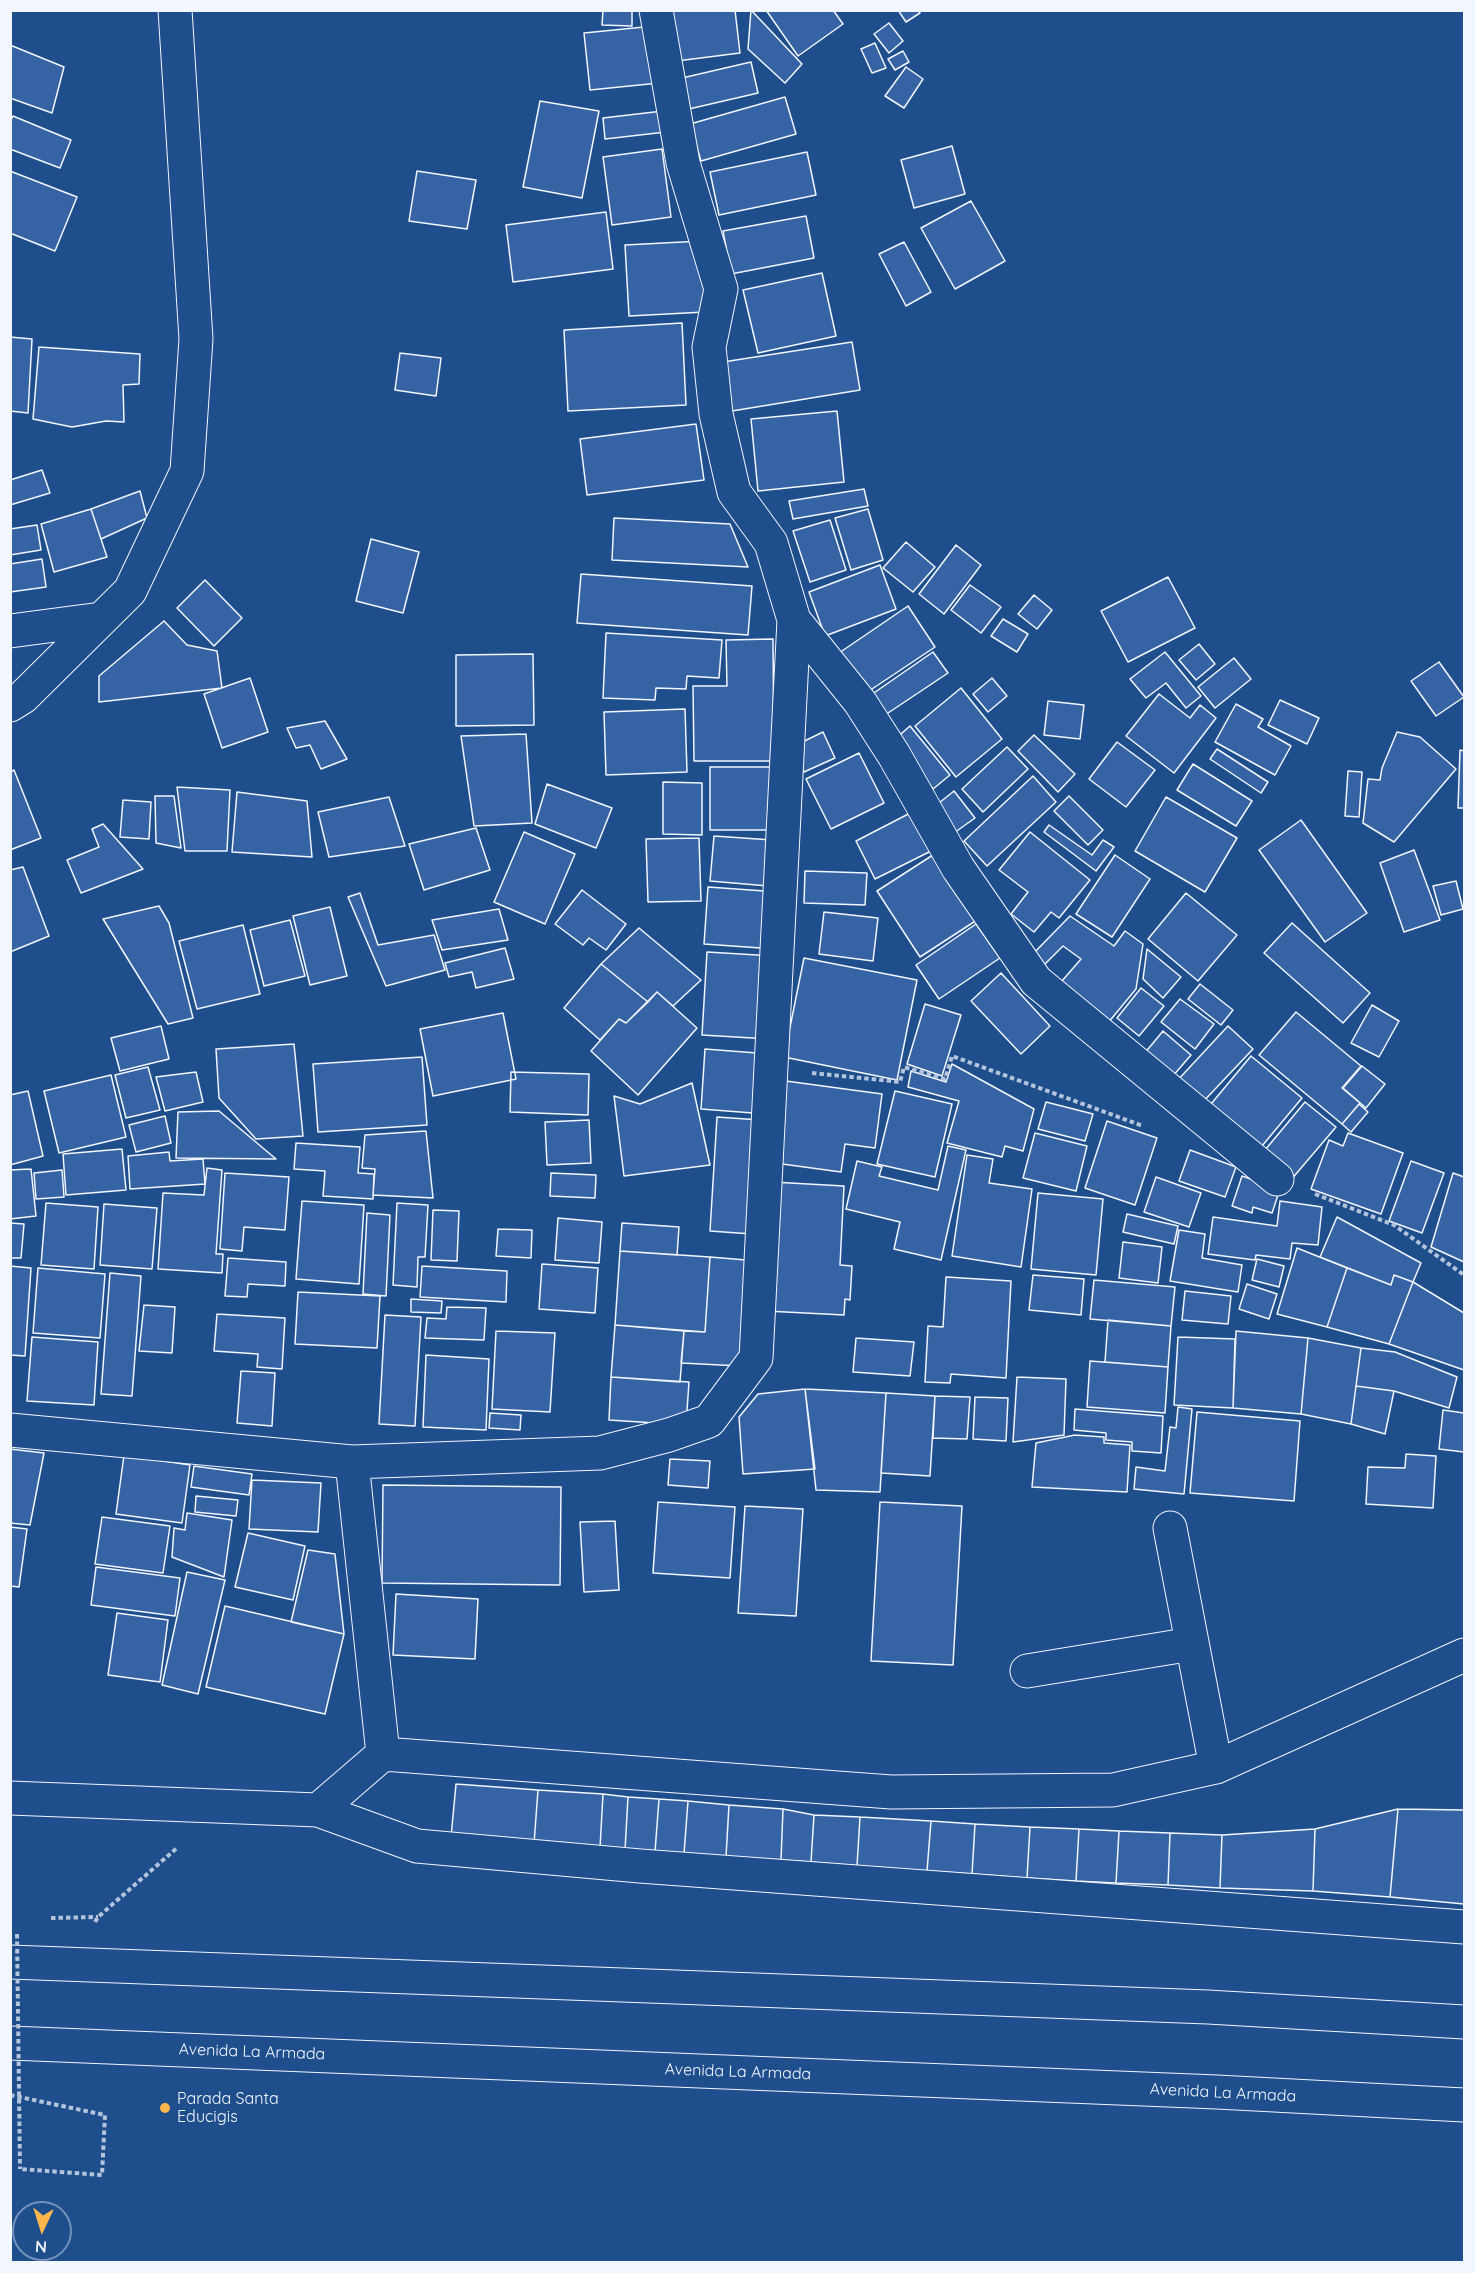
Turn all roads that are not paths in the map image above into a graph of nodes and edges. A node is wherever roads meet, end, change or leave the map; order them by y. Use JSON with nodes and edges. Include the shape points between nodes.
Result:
{"nodes":[{"id":1,"x":175,"y":10,"type":"edge"},
{"id":2,"x":656,"y":10,"type":"edge"},
{"id":3,"x":102,"y":620,"type":"junction"},
{"id":4,"x":794,"y":620,"type":"junction"},
{"id":5,"x":10,"y":631,"type":"edge"},
{"id":6,"x":10,"y":705,"type":"edge"},
{"id":7,"x":1277,"y":1179,"type":"road end"},
{"id":8,"x":10,"y":1430,"type":"edge"},
{"id":9,"x":352,"y":1462,"type":"junction"},
{"id":10,"x":1170,"y":1528,"type":"dead end"},
{"id":11,"x":1192,"y":1644,"type":"junction"},
{"id":12,"x":1464,"y":1655,"type":"edge"},
{"id":13,"x":1027,"y":1671,"type":"dead end"},
{"id":14,"x":383,"y":1754,"type":"junction"},
{"id":15,"x":1216,"y":1767,"type":"junction"},
{"id":16,"x":10,"y":1798,"type":"edge"},
{"id":17,"x":318,"y":1810,"type":"junction"},
{"id":18,"x":1464,"y":1927,"type":"edge"},
{"id":19,"x":14,"y":1948,"type":"edge"},
{"id":20,"x":1464,"y":2022,"type":"edge"},
{"id":21,"x":10,"y":2043,"type":"edge"},
{"id":22,"x":1464,"y":2105,"type":"edge"}],
"edges":[{"from":1,"to":3,"type":"street","via":[[196,339],[187,471],[130,591]]},
{"from":2,"to":4,"type":"street","via":[[683,163],[721,289],[708,347],[716,414],[734,492],[771,543]]},
{"from":3,"to":5,"type":"street"},
{"from":3,"to":6,"type":"street"},
{"from":4,"to":7,"type":"street","via":[[860,702],[958,868],[1036,981]]},
{"from":4,"to":9,"type":"street","via":[[756,1358],[709,1421],[600,1453]]},
{"from":8,"to":9,"type":"street"},
{"from":9,"to":14,"type":"street"},
{"from":10,"to":11,"type":"street"},
{"from":11,"to":13,"type":"street"},
{"from":11,"to":15,"type":"street"},
{"from":12,"to":15,"type":"street"},
{"from":14,"to":15,"type":"street","via":[[891,1792],[1113,1790]]},
{"from":14,"to":17,"type":"street"},
{"from":16,"to":17,"type":"street"},
{"from":17,"to":18,"type":"street","via":[[417,1846]]},
{"from":19,"to":20,"type":"street"},
{"from":21,"to":22,"type":"street","name":"Avenida La Armada"}]}
